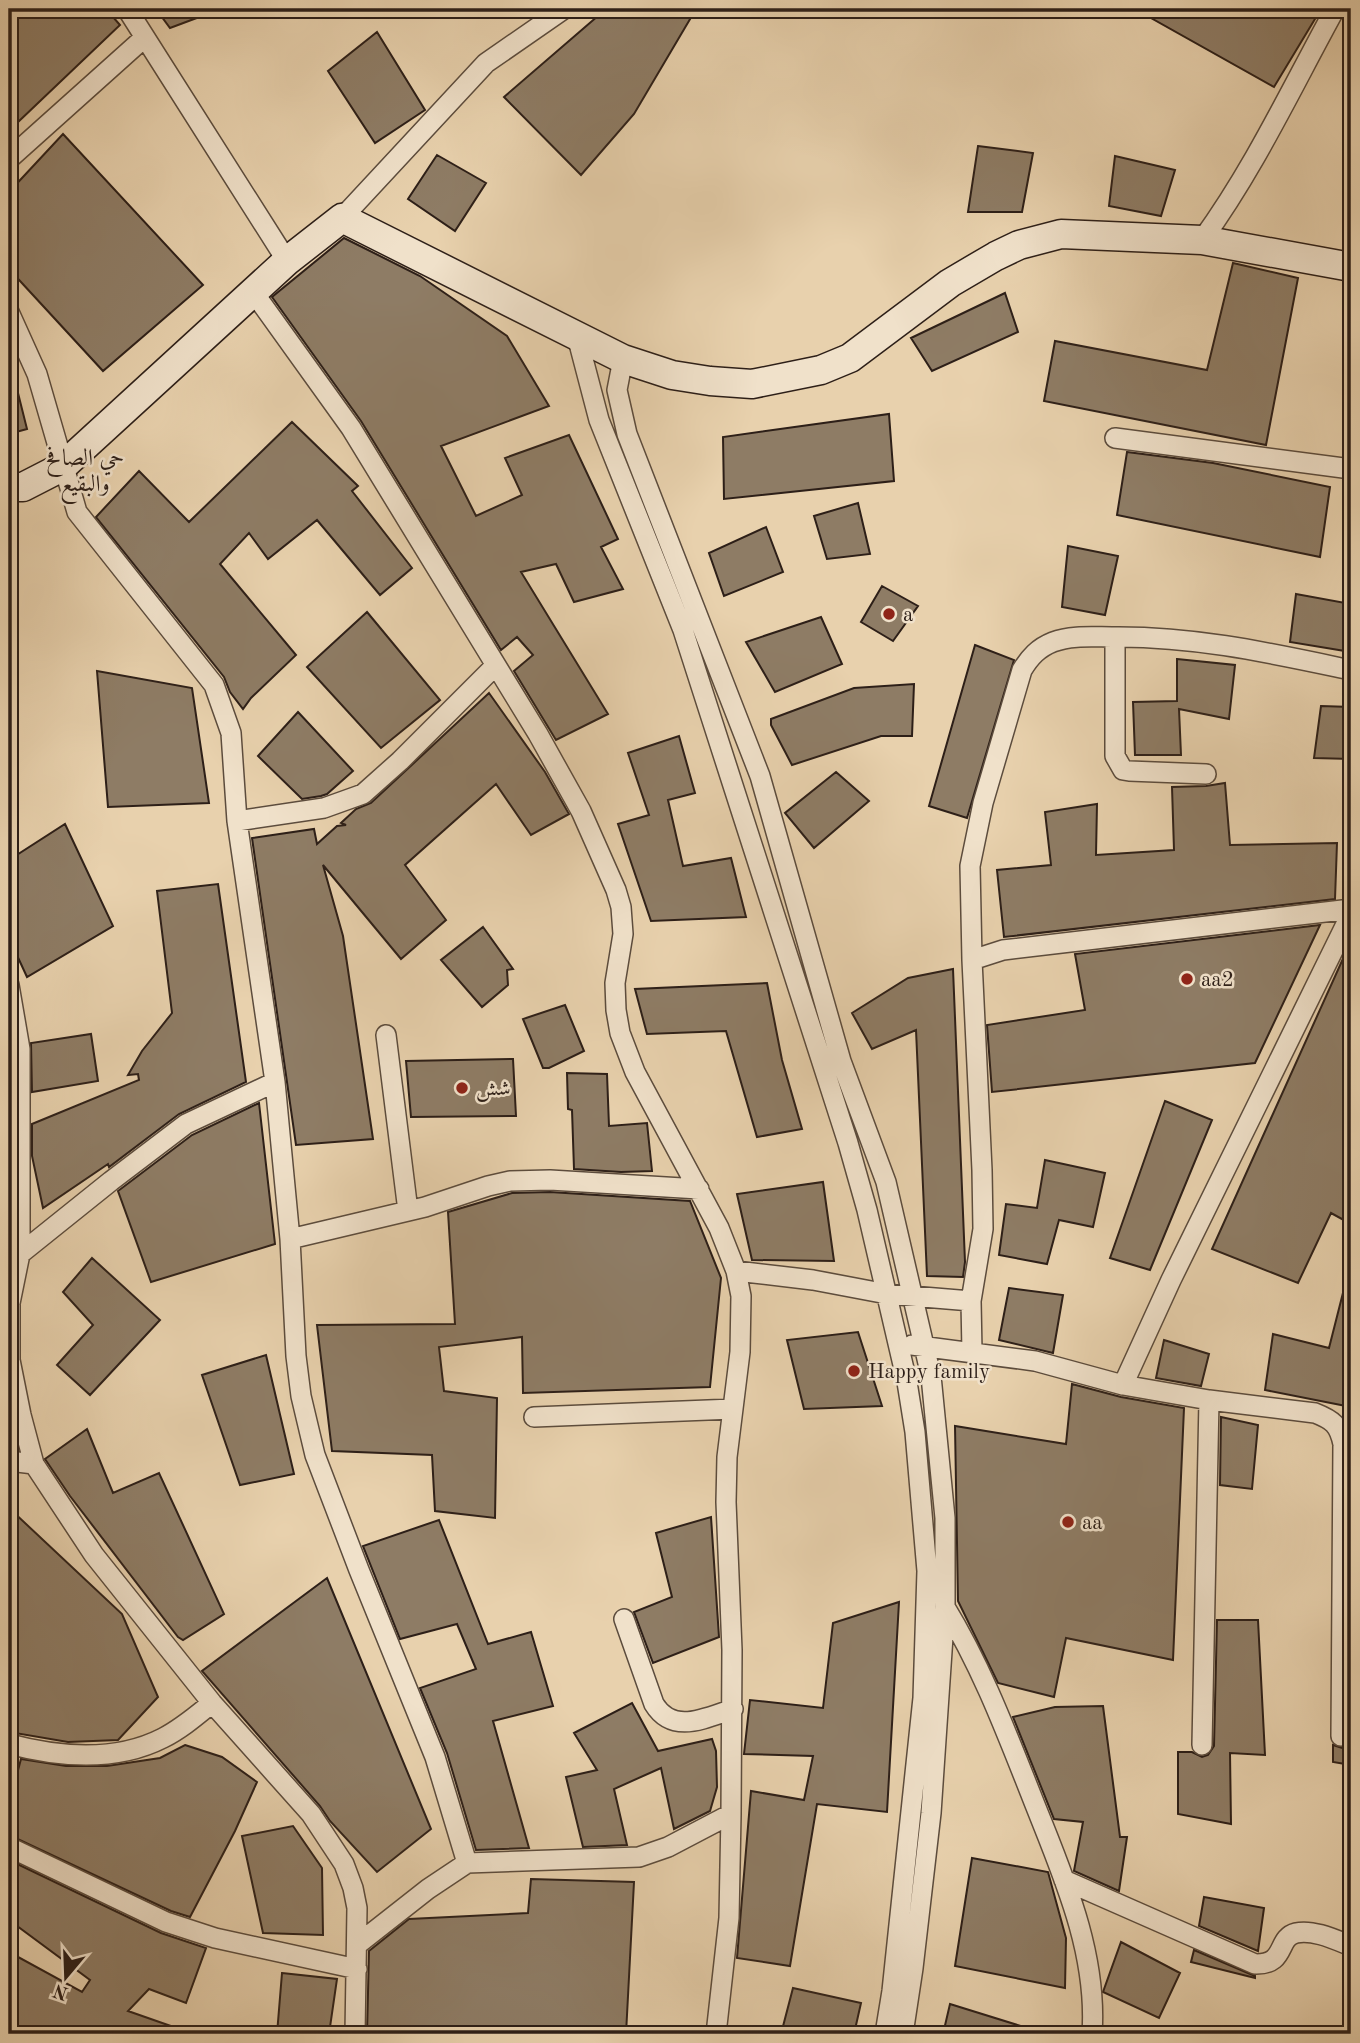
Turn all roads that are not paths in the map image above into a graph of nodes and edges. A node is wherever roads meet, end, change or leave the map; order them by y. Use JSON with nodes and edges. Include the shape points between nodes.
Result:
{"nodes":[{"id":1,"x":127,"y":9,"type":"edge"},
{"id":2,"x":564,"y":9,"type":"edge"},
{"id":3,"x":1335,"y":9,"type":"edge"},
{"id":4,"x":144,"y":38,"type":"junction"},
{"id":5,"x":9,"y":159,"type":"edge"},
{"id":6,"x":342,"y":218,"type":"junction"},
{"id":7,"x":1202,"y":240,"type":"junction"},
{"id":8,"x":287,"y":261,"type":"junction"},
{"id":9,"x":1351,"y":267,"type":"edge"},
{"id":10,"x":254,"y":293,"type":"junction"},
{"id":11,"x":9,"y":312,"type":"edge"},
{"id":12,"x":577,"y":337,"type":"junction"},
{"id":13,"x":623,"y":359,"type":"junction"},
{"id":14,"x":1115,"y":438,"type":"dead end"},
{"id":15,"x":62,"y":467,"type":"junction"},
{"id":16,"x":1351,"y":469,"type":"edge"},
{"id":17,"x":9,"y":487,"type":"edge"},
{"id":18,"x":1115,"y":637,"type":"junction"},
{"id":19,"x":495,"y":666,"type":"junction"},
{"id":20,"x":1351,"y":670,"type":"edge"},
{"id":21,"x":1206,"y":774,"type":"dead end"},
{"id":22,"x":237,"y":821,"type":"junction"},
{"id":23,"x":1351,"y":912,"type":"edge"},
{"id":24,"x":972,"y":960,"type":"junction"},
{"id":25,"x":9,"y":985,"type":"edge"},
{"id":26,"x":386,"y":1035,"type":"dead end"},
{"id":27,"x":275,"y":1082,"type":"junction"},
{"id":28,"x":699,"y":1189,"type":"junction"},
{"id":29,"x":408,"y":1211,"type":"junction"},
{"id":30,"x":290,"y":1239,"type":"junction"},
{"id":31,"x":20,"y":1254,"type":"junction"},
{"id":32,"x":736,"y":1271,"type":"junction"},
{"id":33,"x":887,"y":1294,"type":"junction"},
{"id":34,"x":914,"y":1296,"type":"junction"},
{"id":35,"x":971,"y":1301,"type":"junction"},
{"id":36,"x":9,"y":1303,"type":"edge"},
{"id":37,"x":899,"y":1344,"type":"junction"},
{"id":38,"x":924,"y":1346,"type":"junction"},
{"id":39,"x":972,"y":1352,"type":"junction"},
{"id":40,"x":1124,"y":1385,"type":"junction"},
{"id":41,"x":1209,"y":1400,"type":"junction"},
{"id":42,"x":733,"y":1409,"type":"junction"},
{"id":43,"x":534,"y":1417,"type":"dead end"},
{"id":44,"x":9,"y":1461,"type":"edge"},
{"id":45,"x":34,"y":1464,"type":"junction"},
{"id":46,"x":920,"y":1494,"type":"junction"},
{"id":47,"x":943,"y":1494,"type":"junction"},
{"id":48,"x":945,"y":1608,"type":"junction"},
{"id":49,"x":624,"y":1619,"type":"dead end"},
{"id":50,"x":212,"y":1703,"type":"junction"},
{"id":51,"x":733,"y":1709,"type":"junction"},
{"id":52,"x":1341,"y":1736,"type":"dead end"},
{"id":53,"x":9,"y":1744,"type":"edge"},
{"id":54,"x":1202,"y":1745,"type":"dead end"},
{"id":55,"x":731,"y":1814,"type":"junction"},
{"id":56,"x":9,"y":1847,"type":"edge"},
{"id":57,"x":467,"y":1863,"type":"junction"},
{"id":58,"x":1064,"y":1880,"type":"junction"},
{"id":59,"x":358,"y":1944,"type":"junction"},
{"id":60,"x":1351,"y":1945,"type":"edge"},
{"id":61,"x":357,"y":1969,"type":"junction"},
{"id":62,"x":355,"y":2034,"type":"edge"},
{"id":63,"x":716,"y":2034,"type":"edge"},
{"id":64,"x":885,"y":2034,"type":"edge"},
{"id":65,"x":903,"y":2034,"type":"edge"},
{"id":66,"x":1092,"y":2034,"type":"edge"}],
"edges":[{"from":1,"to":4,"type":"street"},
{"from":2,"to":6,"type":"street","via":[[486,63]]},
{"from":3,"to":7,"type":"street","via":[[1260,152]]},
{"from":4,"to":5,"type":"street"},
{"from":4,"to":8,"type":"street"},
{"from":6,"to":8,"type":"street"},
{"from":6,"to":12,"type":"street"},
{"from":7,"to":9,"type":"street"},
{"from":7,"to":13,"type":"street","via":[[1061,234],[1019,245],[950,282],[850,359],[788,378],[752,384],[710,381]]},
{"from":8,"to":10,"type":"street"},
{"from":10,"to":15,"type":"street"},
{"from":10,"to":19,"type":"street","via":[[351,428]]},
{"from":11,"to":15,"type":"street","via":[[37,374]]},
{"from":12,"to":13,"type":"street"},
{"from":12,"to":33,"type":"street","via":[[599,420],[683,630],[732,778],[848,1143]]},
{"from":13,"to":34,"type":"street","via":[[617,390],[627,434],[760,776],[841,1061],[886,1182]]},
{"from":14,"to":16,"type":"street"},
{"from":15,"to":17,"type":"street","via":[[23,487]]},
{"from":15,"to":22,"type":"street","via":[[77,512],[214,685],[231,733]]},
{"from":18,"to":20,"type":"street","via":[[1210,643]]},
{"from":18,"to":21,"type":"street","via":[[1118,765],[1129,771]]},
{"from":18,"to":24,"type":"street","via":[[1056,641],[1031,656],[1022,670],[983,803],[970,866]]},
{"from":19,"to":22,"type":"street","via":[[363,794],[324,808]]},
{"from":19,"to":28,"type":"street","via":[[575,800],[616,890],[623,934],[615,983],[620,1033],[635,1072]]},
{"from":22,"to":27,"type":"street"},
{"from":23,"to":24,"type":"street","via":[[1003,950]]},
{"from":23,"to":40,"type":"street"},
{"from":24,"to":35,"type":"street","via":[[983,1229]]},
{"from":25,"to":31,"type":"street","via":[[20,1049]]},
{"from":26,"to":29,"type":"street"},
{"from":27,"to":30,"type":"street"},
{"from":27,"to":31,"type":"street","via":[[186,1124]]},
{"from":28,"to":29,"type":"street","via":[[528,1179],[488,1186]]},
{"from":28,"to":32,"type":"street"},
{"from":29,"to":30,"type":"street"},
{"from":30,"to":57,"type":"street","via":[[296,1356],[315,1455],[435,1757]]},
{"from":31,"to":36,"type":"street"},
{"from":32,"to":33,"type":"street"},
{"from":32,"to":42,"type":"street","via":[[742,1324]]},
{"from":33,"to":34,"type":"street"},
{"from":33,"to":37,"type":"street"},
{"from":34,"to":35,"type":"street"},
{"from":34,"to":38,"type":"street"},
{"from":35,"to":39,"type":"street"},
{"from":36,"to":45,"type":"street","via":[[10,1360]]},
{"from":37,"to":38,"type":"street"},
{"from":37,"to":46,"type":"street","via":[[915,1432]]},
{"from":38,"to":39,"type":"street"},
{"from":38,"to":47,"type":"street"},
{"from":39,"to":40,"type":"street","via":[[1035,1361]]},
{"from":40,"to":41,"type":"street"},
{"from":41,"to":52,"type":"street","via":[[1315,1413],[1339,1427],[1343,1444]]},
{"from":41,"to":54,"type":"street"},
{"from":42,"to":43,"type":"street"},
{"from":42,"to":51,"type":"street","via":[[725,1512]]},
{"from":44,"to":45,"type":"street"},
{"from":45,"to":50,"type":"street","via":[[94,1555]]},
{"from":46,"to":47,"type":"street"},
{"from":46,"to":64,"type":"street","via":[[927,1571],[923,1698]]},
{"from":47,"to":48,"type":"street"},
{"from":48,"to":58,"type":"street","via":[[1000,1716]]},
{"from":48,"to":65,"type":"street","via":[[931,1813]]},
{"from":49,"to":51,"type":"street","via":[[662,1715],[686,1724]]},
{"from":50,"to":53,"type":"street","via":[[164,1738],[128,1751],[65,1755]]},
{"from":50,"to":59,"type":"street","via":[[311,1814],[344,1864],[353,1888]]},
{"from":51,"to":55,"type":"street"},
{"from":55,"to":57,"type":"street","via":[[656,1853],[639,1857]]},
{"from":55,"to":63,"type":"street","via":[[729,1918]]},
{"from":56,"to":61,"type":"street","via":[[166,1922],[215,1938]]},
{"from":57,"to":59,"type":"street"},
{"from":58,"to":60,"type":"street","via":[[1255,1964],[1275,1960],[1296,1933]]},
{"from":58,"to":66,"type":"street","via":[[1086,1959]]},
{"from":59,"to":61,"type":"street"},
{"from":61,"to":62,"type":"street"}]}
